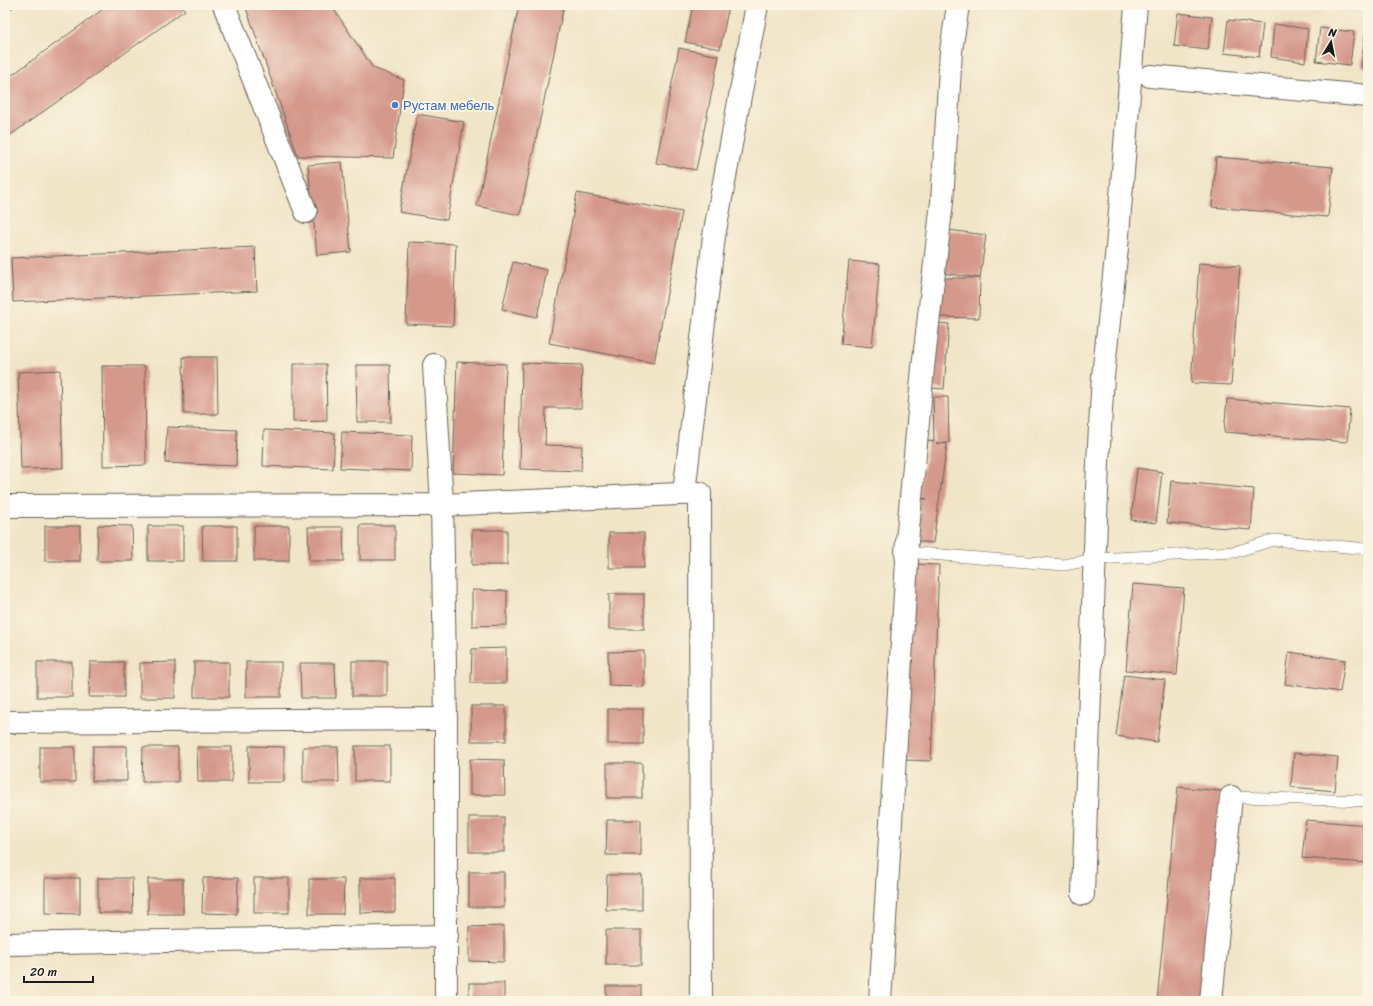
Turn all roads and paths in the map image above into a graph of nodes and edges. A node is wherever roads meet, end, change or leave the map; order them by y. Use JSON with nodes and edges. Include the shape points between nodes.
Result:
{"nodes":[{"id":1,"x":224,"y":5,"type":"edge"},
{"id":2,"x":757,"y":5,"type":"edge"},
{"id":3,"x":958,"y":5,"type":"edge"},
{"id":4,"x":1136,"y":5,"type":"edge"},
{"id":5,"x":1150,"y":76,"type":"dead end"},
{"id":6,"x":1368,"y":96,"type":"edge"},
{"id":7,"x":306,"y":212,"type":"dead end"},
{"id":8,"x":434,"y":365,"type":"dead end"},
{"id":9,"x":684,"y":493,"type":"junction"},
{"id":10,"x":442,"y":505,"type":"junction"},
{"id":11,"x":5,"y":506,"type":"edge"},
{"id":12,"x":1368,"y":550,"type":"edge"},
{"id":13,"x":906,"y":552,"type":"junction"},
{"id":14,"x":1094,"y":559,"type":"junction"},
{"id":15,"x":446,"y":719,"type":"junction"},
{"id":16,"x":5,"y":722,"type":"edge"},
{"id":17,"x":1231,"y":797,"type":"joint"},
{"id":18,"x":1368,"y":801,"type":"edge"},
{"id":19,"x":1083,"y":894,"type":"dead end"},
{"id":20,"x":446,"y":936,"type":"junction"},
{"id":21,"x":5,"y":944,"type":"edge"},
{"id":22,"x":446,"y":1001,"type":"edge"},
{"id":23,"x":701,"y":1001,"type":"edge"},
{"id":24,"x":880,"y":1001,"type":"edge"},
{"id":25,"x":1211,"y":1001,"type":"edge"}],
"edges":[{"from":1,"to":7,"type":"street"},
{"from":2,"to":9,"type":"street","via":[[714,236]]},
{"from":3,"to":13,"type":"street","via":[[951,51],[942,202]]},
{"from":4,"to":14,"type":"street","via":[[1117,248],[1103,376]]},
{"from":5,"to":6,"type":"street"},
{"from":8,"to":10,"type":"street"},
{"from":9,"to":10,"type":"street"},
{"from":9,"to":23,"type":"street","via":[[700,493]]},
{"from":10,"to":11,"type":"street"},
{"from":10,"to":15,"type":"street"},
{"from":12,"to":14,"type":"lane","via":[[1273,540],[1235,552]]},
{"from":13,"to":14,"type":"lane","via":[[1064,565]]},
{"from":13,"to":24,"type":"street"},
{"from":14,"to":19,"type":"street"},
{"from":15,"to":16,"type":"street"},
{"from":15,"to":20,"type":"street"},
{"from":17,"to":18,"type":"lane"},
{"from":17,"to":25,"type":"street"},
{"from":20,"to":21,"type":"street"},
{"from":20,"to":22,"type":"street"}]}
